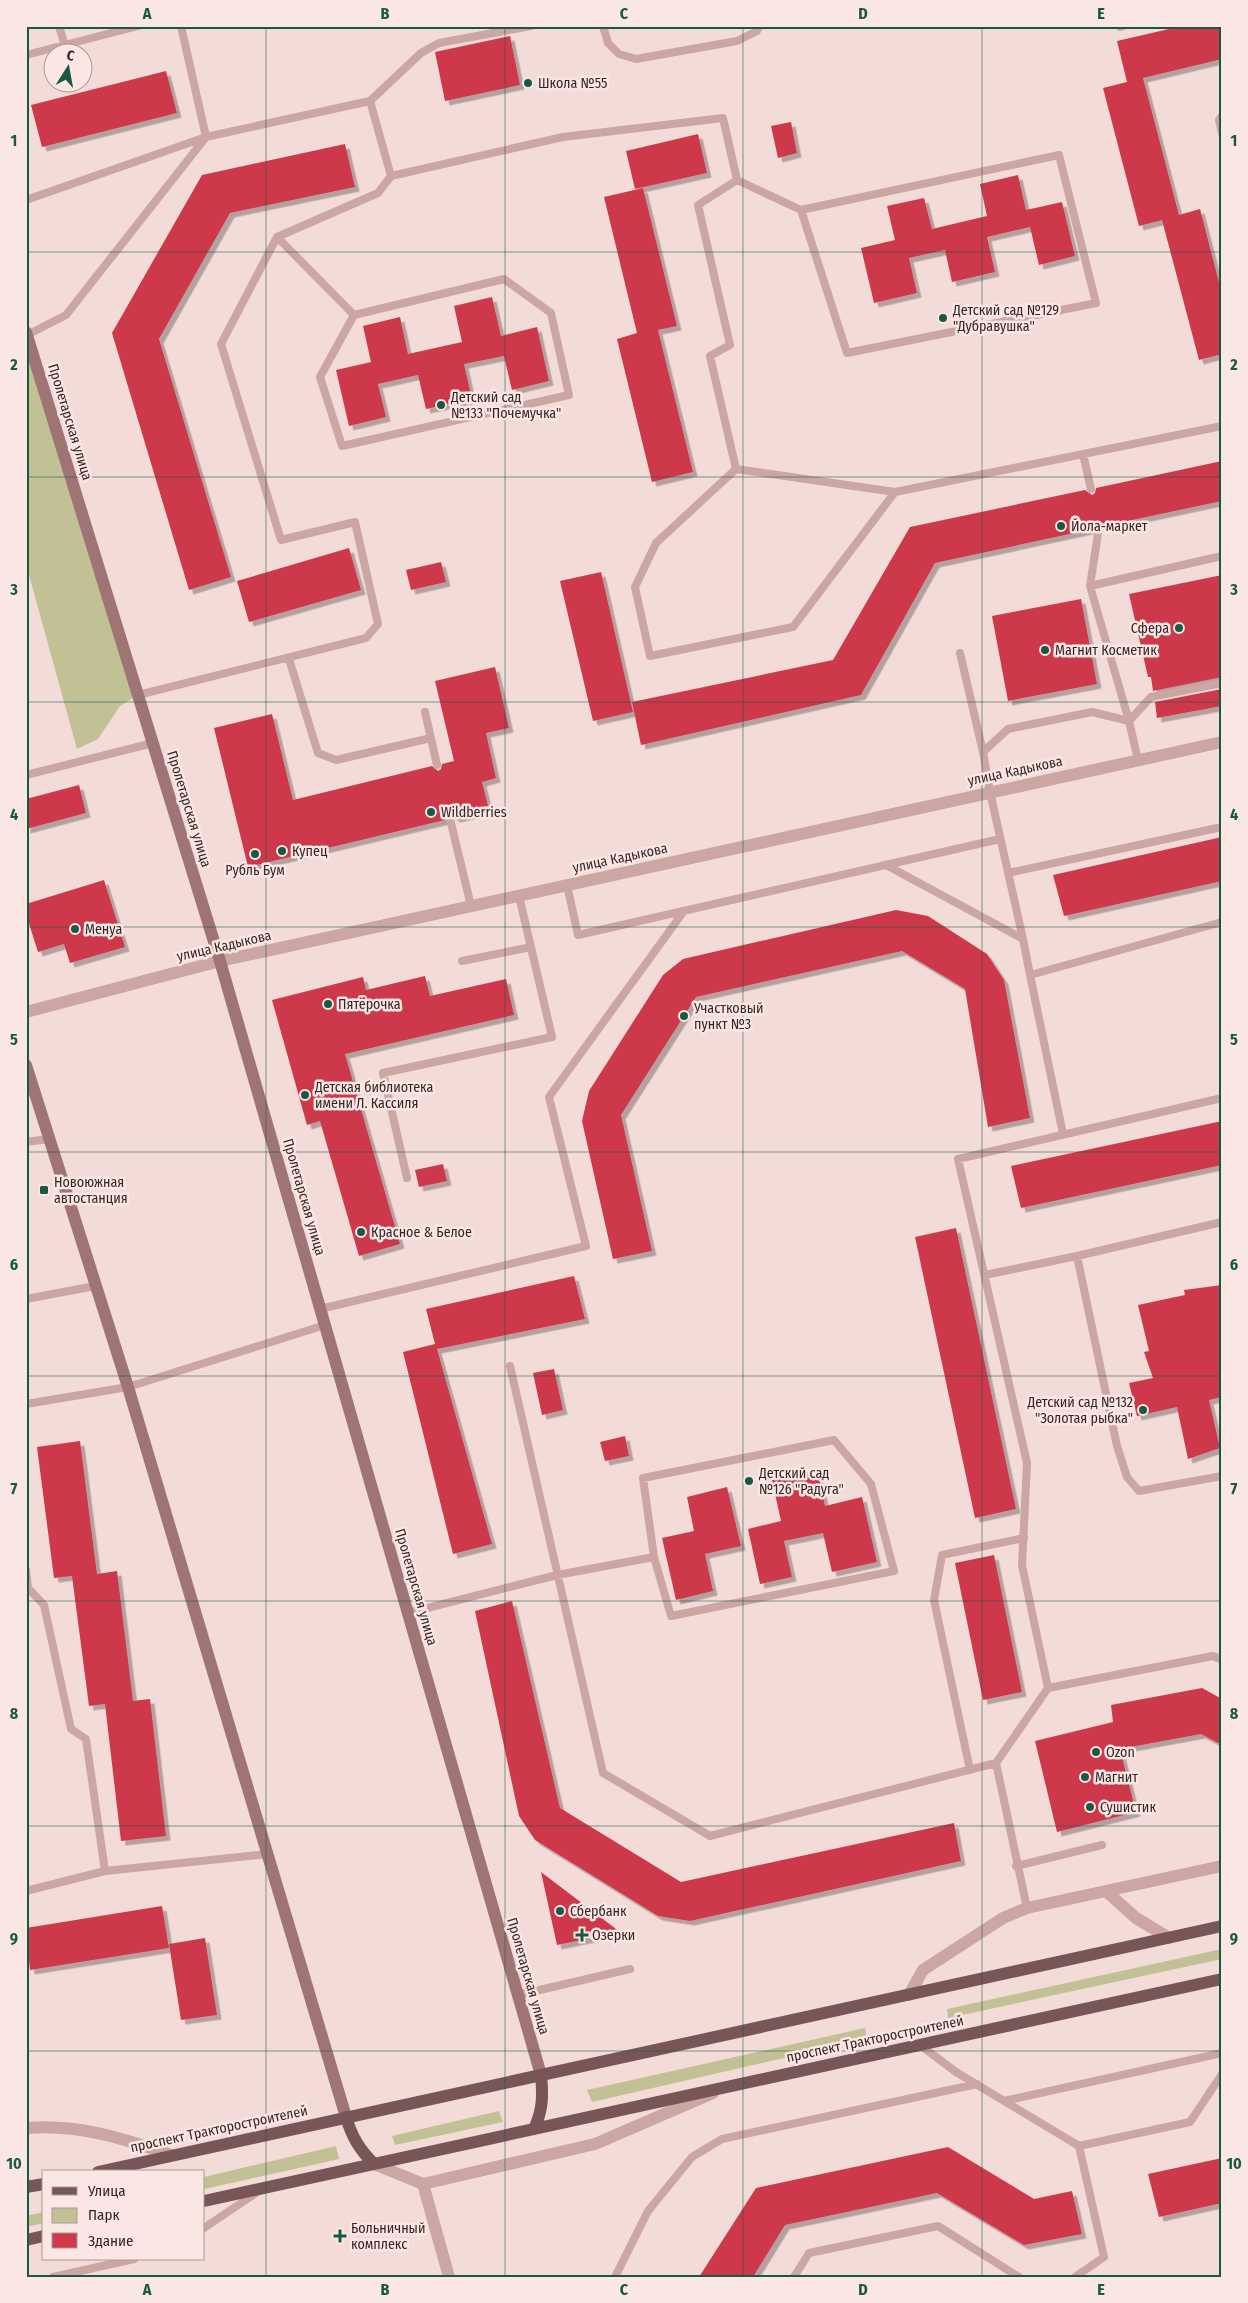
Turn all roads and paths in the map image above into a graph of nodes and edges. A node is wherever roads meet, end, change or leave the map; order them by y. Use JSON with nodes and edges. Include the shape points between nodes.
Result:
{"nodes":[{"id":1,"x":59,"y":26,"type":"edge"},
{"id":2,"x":138,"y":26,"type":"edge"},
{"id":3,"x":181,"y":26,"type":"edge"},
{"id":4,"x":531,"y":26,"type":"edge"},
{"id":5,"x":603,"y":26,"type":"edge"},
{"id":6,"x":759,"y":26,"type":"edge"},
{"id":7,"x":63,"y":42,"type":"edge"},
{"id":8,"x":79,"y":42,"type":"edge"},
{"id":9,"x":42,"y":52,"type":"edge"},
{"id":10,"x":26,"y":56,"type":"edge"},
{"id":11,"x":370,"y":101,"type":"junction"},
{"id":12,"x":1222,"y":116,"type":"edge"},
{"id":13,"x":1222,"y":132,"type":"edge"},
{"id":14,"x":206,"y":137,"type":"junction"},
{"id":15,"x":391,"y":176,"type":"junction"},
{"id":16,"x":737,"y":180,"type":"junction"},
{"id":17,"x":26,"y":200,"type":"edge"},
{"id":18,"x":801,"y":210,"type":"junction"},
{"id":19,"x":277,"y":237,"type":"junction"},
{"id":20,"x":354,"y":315,"type":"junction"},
{"id":21,"x":27,"y":334,"type":"edge"},
{"id":22,"x":1222,"y":426,"type":"edge"},
{"id":23,"x":1083,"y":454,"type":"junction"},
{"id":24,"x":736,"y":469,"type":"junction"},
{"id":25,"x":1091,"y":489,"type":"dead end"},
{"id":26,"x":895,"y":492,"type":"junction"},
{"id":27,"x":1099,"y":528,"type":"dead end"},
{"id":28,"x":1222,"y":556,"type":"edge"},
{"id":29,"x":1090,"y":586,"type":"junction"},
{"id":30,"x":960,"y":654,"type":"dead end"},
{"id":31,"x":289,"y":659,"type":"junction"},
{"id":32,"x":1222,"y":683,"type":"edge"},
{"id":33,"x":138,"y":696,"type":"junction"},
{"id":34,"x":425,"y":712,"type":"dead end"},
{"id":35,"x":1129,"y":721,"type":"junction"},
{"id":36,"x":431,"y":738,"type":"junction"},
{"id":37,"x":1222,"y":742,"type":"edge"},
{"id":38,"x":153,"y":743,"type":"junction"},
{"id":39,"x":983,"y":752,"type":"junction"},
{"id":40,"x":1138,"y":760,"type":"junction"},
{"id":41,"x":437,"y":765,"type":"dead end"},
{"id":42,"x":26,"y":775,"type":"edge"},
{"id":43,"x":990,"y":792,"type":"junction"},
{"id":44,"x":450,"y":819,"type":"dead end"},
{"id":45,"x":1222,"y":827,"type":"edge"},
{"id":46,"x":1000,"y":839,"type":"junction"},
{"id":47,"x":886,"y":865,"type":"junction"},
{"id":48,"x":1008,"y":873,"type":"junction"},
{"id":49,"x":566,"y":885,"type":"junction"},
{"id":50,"x":519,"y":896,"type":"junction"},
{"id":51,"x":471,"y":906,"type":"junction"},
{"id":52,"x":684,"y":911,"type":"junction"},
{"id":53,"x":1222,"y":922,"type":"edge"},
{"id":54,"x":1023,"y":939,"type":"junction"},
{"id":55,"x":531,"y":947,"type":"junction"},
{"id":56,"x":220,"y":961,"type":"junction"},
{"id":57,"x":462,"y":961,"type":"dead end"},
{"id":58,"x":1030,"y":976,"type":"junction"},
{"id":59,"x":26,"y":1012,"type":"edge"},
{"id":60,"x":26,"y":1065,"type":"edge"},
{"id":61,"x":1222,"y":1098,"type":"edge"},
{"id":62,"x":1063,"y":1134,"type":"junction"},
{"id":63,"x":49,"y":1139,"type":"junction"},
{"id":64,"x":26,"y":1142,"type":"edge"},
{"id":65,"x":407,"y":1178,"type":"dead end"},
{"id":66,"x":1222,"y":1222,"type":"edge"},
{"id":67,"x":1077,"y":1256,"type":"junction"},
{"id":68,"x":985,"y":1274,"type":"junction"},
{"id":69,"x":95,"y":1286,"type":"junction"},
{"id":70,"x":26,"y":1299,"type":"edge"},
{"id":71,"x":320,"y":1309,"type":"junction"},
{"id":72,"x":325,"y":1325,"type":"junction"},
{"id":73,"x":510,"y":1366,"type":"dead end"},
{"id":74,"x":128,"y":1387,"type":"junction"},
{"id":75,"x":26,"y":1404,"type":"edge"},
{"id":76,"x":1222,"y":1476,"type":"edge"},
{"id":77,"x":1024,"y":1538,"type":"junction"},
{"id":78,"x":654,"y":1557,"type":"junction"},
{"id":79,"x":26,"y":1570,"type":"edge"},
{"id":80,"x":557,"y":1575,"type":"junction"},
{"id":81,"x":408,"y":1613,"type":"junction"},
{"id":82,"x":1222,"y":1660,"type":"edge"},
{"id":83,"x":1048,"y":1688,"type":"junction"},
{"id":84,"x":996,"y":1763,"type":"junction"},
{"id":85,"x":970,"y":1770,"type":"junction"},
{"id":86,"x":1102,"y":1845,"type":"dead end"},
{"id":87,"x":268,"y":1854,"type":"junction"},
{"id":88,"x":1016,"y":1866,"type":"junction"},
{"id":89,"x":1222,"y":1866,"type":"edge"},
{"id":90,"x":105,"y":1871,"type":"junction"},
{"id":91,"x":26,"y":1890,"type":"edge"},
{"id":92,"x":1107,"y":1892,"type":"junction"},
{"id":93,"x":1027,"y":1908,"type":"junction"},
{"id":94,"x":1222,"y":1926,"type":"edge"},
{"id":95,"x":1169,"y":1938,"type":"junction"},
{"id":96,"x":630,"y":1969,"type":"dead end"},
{"id":97,"x":1222,"y":1979,"type":"edge"},
{"id":98,"x":518,"y":1995,"type":"junction"},
{"id":99,"x":909,"y":1995,"type":"junction"},
{"id":100,"x":920,"y":2045,"type":"junction"},
{"id":101,"x":1222,"y":2053,"type":"edge"},
{"id":102,"x":1222,"y":2074,"type":"edge"},
{"id":103,"x":541,"y":2075,"type":"junction"},
{"id":104,"x":977,"y":2084,"type":"junction"},
{"id":105,"x":728,"y":2087,"type":"junction"},
{"id":106,"x":1004,"y":2100,"type":"junction"},
{"id":107,"x":346,"y":2117,"type":"junction"},
{"id":108,"x":26,"y":2128,"type":"edge"},
{"id":109,"x":534,"y":2129,"type":"junction"},
{"id":110,"x":1079,"y":2146,"type":"junction"},
{"id":111,"x":171,"y":2155,"type":"junction"},
{"id":112,"x":374,"y":2164,"type":"junction"},
{"id":113,"x":107,"y":2170,"type":"edge"},
{"id":114,"x":42,"y":2184,"type":"edge"},
{"id":115,"x":423,"y":2184,"type":"junction"},
{"id":116,"x":26,"y":2187,"type":"edge"},
{"id":117,"x":263,"y":2188,"type":"junction"},
{"id":118,"x":205,"y":2201,"type":"edge"},
{"id":119,"x":205,"y":2227,"type":"edge"},
{"id":120,"x":42,"y":2236,"type":"edge"},
{"id":121,"x":26,"y":2240,"type":"edge"},
{"id":122,"x":130,"y":2260,"type":"edge"},
{"id":123,"x":53,"y":2277,"type":"edge"},
{"id":124,"x":450,"y":2277,"type":"edge"},
{"id":125,"x":615,"y":2277,"type":"edge"},
{"id":126,"x":794,"y":2277,"type":"edge"},
{"id":127,"x":1019,"y":2277,"type":"edge"},
{"id":128,"x":1075,"y":2277,"type":"edge"}],
"edges":[{"from":1,"to":7,"type":"lane"},
{"from":2,"to":8,"type":"lane"},
{"from":3,"to":14,"type":"lane"},
{"from":4,"to":11,"type":"lane","via":[[439,44],[421,54]]},
{"from":5,"to":6,"type":"lane","via":[[608,43],[619,54],[636,59],[736,41],[757,31]]},
{"from":9,"to":10,"type":"lane"},
{"from":11,"to":14,"type":"lane"},
{"from":11,"to":15,"type":"lane"},
{"from":12,"to":13,"type":"lane","via":[[1219,120]]},
{"from":14,"to":17,"type":"lane"},
{"from":14,"to":21,"type":"lane","via":[[66,315]]},
{"from":15,"to":16,"type":"lane","via":[[563,137],[723,118]]},
{"from":15,"to":19,"type":"lane","via":[[378,193]]},
{"from":16,"to":18,"type":"lane"},
{"from":16,"to":24,"type":"lane","via":[[698,206],[730,346],[710,356]]},
{"from":18,"to":18,"type":"lane","via":[[1059,155],[1096,303],[848,353]]},
{"from":19,"to":20,"type":"lane"},
{"from":19,"to":31,"type":"lane","via":[[221,344],[281,540],[354,522],[378,624],[366,638]]},
{"from":20,"to":20,"type":"lane","via":[[320,377],[342,446],[569,394],[551,313],[504,279]]},
{"from":21,"to":33,"type":"street","name":"Пролетарская улица"},
{"from":22,"to":23,"type":"lane"},
{"from":23,"to":25,"type":"lane"},
{"from":23,"to":26,"type":"lane"},
{"from":24,"to":26,"type":"lane"},
{"from":24,"to":26,"type":"lane","via":[[656,543],[635,587],[650,656],[793,627]]},
{"from":27,"to":29,"type":"lane"},
{"from":28,"to":29,"type":"lane"},
{"from":29,"to":35,"type":"lane"},
{"from":30,"to":39,"type":"lane"},
{"from":31,"to":33,"type":"lane"},
{"from":31,"to":36,"type":"lane","via":[[318,753],[336,760]]},
{"from":32,"to":35,"type":"lane","via":[[1151,697]]},
{"from":33,"to":38,"type":"street","name":"Пролетарская улица"},
{"from":34,"to":36,"type":"lane"},
{"from":35,"to":39,"type":"lane","via":[[1092,712],[1017,727],[1008,729]]},
{"from":35,"to":40,"type":"lane"},
{"from":36,"to":41,"type":"lane"},
{"from":37,"to":40,"type":"street","name":"улица Кадыкова"},
{"from":38,"to":42,"type":"lane"},
{"from":38,"to":56,"type":"street","name":"Пролетарская улица"},
{"from":39,"to":43,"type":"lane"},
{"from":40,"to":43,"type":"street","name":"улица Кадыкова"},
{"from":43,"to":46,"type":"lane"},
{"from":43,"to":49,"type":"street","name":"улица Кадыкова"},
{"from":44,"to":51,"type":"lane"},
{"from":45,"to":48,"type":"lane"},
{"from":46,"to":47,"type":"lane"},
{"from":46,"to":48,"type":"lane"},
{"from":47,"to":52,"type":"lane"},
{"from":47,"to":54,"type":"lane"},
{"from":48,"to":54,"type":"lane"},
{"from":49,"to":50,"type":"street","name":"улица Кадыкова"},
{"from":49,"to":52,"type":"lane","via":[[578,935]]},
{"from":50,"to":51,"type":"street","name":"улица Кадыкова"},
{"from":50,"to":55,"type":"lane"},
{"from":51,"to":56,"type":"street","name":"улица Кадыкова"},
{"from":52,"to":71,"type":"lane","via":[[549,1097],[586,1246]]},
{"from":53,"to":58,"type":"lane"},
{"from":54,"to":58,"type":"lane"},
{"from":55,"to":57,"type":"lane"},
{"from":55,"to":65,"type":"lane","via":[[552,1037],[383,1073]]},
{"from":56,"to":59,"type":"street","name":"улица Кадыкова"},
{"from":56,"to":71,"type":"street","name":"Пролетарская улица"},
{"from":58,"to":62,"type":"lane"},
{"from":60,"to":63,"type":"street"},
{"from":61,"to":62,"type":"lane"},
{"from":62,"to":68,"type":"lane","via":[[958,1160]]},
{"from":63,"to":64,"type":"lane"},
{"from":63,"to":69,"type":"street"},
{"from":66,"to":67,"type":"lane"},
{"from":67,"to":68,"type":"lane"},
{"from":67,"to":76,"type":"lane","via":[[1117,1446],[1127,1477],[1139,1491]]},
{"from":68,"to":77,"type":"lane","via":[[1027,1463]]},
{"from":69,"to":70,"type":"lane"},
{"from":69,"to":74,"type":"street"},
{"from":71,"to":72,"type":"street","name":"Пролетарская улица"},
{"from":72,"to":74,"type":"lane"},
{"from":72,"to":81,"type":"street","name":"Пролетарская улица"},
{"from":73,"to":80,"type":"lane"},
{"from":74,"to":75,"type":"lane"},
{"from":74,"to":87,"type":"street"},
{"from":77,"to":83,"type":"lane","via":[[1022,1565]]},
{"from":77,"to":85,"type":"lane","via":[[942,1555],[934,1600]]},
{"from":78,"to":78,"type":"lane","via":[[671,1616],[894,1571],[871,1484],[834,1440],[643,1478]]},
{"from":78,"to":80,"type":"lane"},
{"from":79,"to":90,"type":"lane","via":[[28,1588],[44,1605],[71,1729],[86,1739]]},
{"from":80,"to":81,"type":"lane"},
{"from":80,"to":85,"type":"lane","via":[[603,1773],[710,1836]]},
{"from":81,"to":98,"type":"street","name":"Пролетарская улица"},
{"from":82,"to":83,"type":"lane","via":[[1213,1656]]},
{"from":83,"to":84,"type":"lane"},
{"from":84,"to":85,"type":"lane"},
{"from":84,"to":88,"type":"lane"},
{"from":86,"to":88,"type":"lane"},
{"from":87,"to":90,"type":"lane"},
{"from":87,"to":107,"type":"street"},
{"from":88,"to":93,"type":"lane"},
{"from":89,"to":92,"type":"street"},
{"from":90,"to":91,"type":"lane"},
{"from":92,"to":93,"type":"street"},
{"from":92,"to":95,"type":"street","via":[[1136,1918]]},
{"from":93,"to":99,"type":"street","via":[[1003,1918],[923,1970]]},
{"from":94,"to":95,"type":"main road","name":"проспект Тракторостроителей"},
{"from":95,"to":99,"type":"main road","name":"проспект Тракторостроителей"},
{"from":96,"to":98,"type":"lane"},
{"from":97,"to":100,"type":"main road","name":"проспект Тракторостроителей"},
{"from":98,"to":103,"type":"street","name":"Пролетарская улица"},
{"from":99,"to":103,"type":"main road","name":"проспект Тракторостроителей"},
{"from":100,"to":104,"type":"lane"},
{"from":100,"to":105,"type":"main road","name":"проспект Тракторостроителей"},
{"from":101,"to":106,"type":"lane"},
{"from":102,"to":110,"type":"lane","via":[[1190,2122]]},
{"from":103,"to":107,"type":"main road","name":"проспект Тракторостроителей"},
{"from":103,"to":109,"type":"main road","via":[[541,2115]]},
{"from":104,"to":106,"type":"lane"},
{"from":104,"to":125,"type":"lane","via":[[722,2139],[692,2158],[648,2211]]},
{"from":105,"to":109,"type":"main road","name":"проспект Тракторостроителей"},
{"from":105,"to":115,"type":"street","via":[[595,2144]]},
{"from":106,"to":110,"type":"lane"},
{"from":107,"to":111,"type":"main road","name":"проспект Тракторостроителей"},
{"from":107,"to":112,"type":"main road","via":[[352,2137]]},
{"from":108,"to":111,"type":"street","via":[[54,2126],[97,2132]]},
{"from":109,"to":112,"type":"main road","name":"проспект Тракторостроителей"},
{"from":110,"to":128,"type":"lane","via":[[1104,2258]]},
{"from":111,"to":113,"type":"main road","name":"проспект Тракторостроителей"},
{"from":112,"to":115,"type":"street"},
{"from":112,"to":117,"type":"main road","name":"проспект Тракторостроителей"},
{"from":114,"to":116,"type":"main road"},
{"from":115,"to":124,"type":"street"},
{"from":117,"to":118,"type":"main road","name":"проспект Тракторостроителей"},
{"from":117,"to":119,"type":"lane"},
{"from":120,"to":121,"type":"main road"},
{"from":122,"to":123,"type":"lane"},
{"from":126,"to":127,"type":"lane","via":[[809,2253],[938,2226]]}]}
